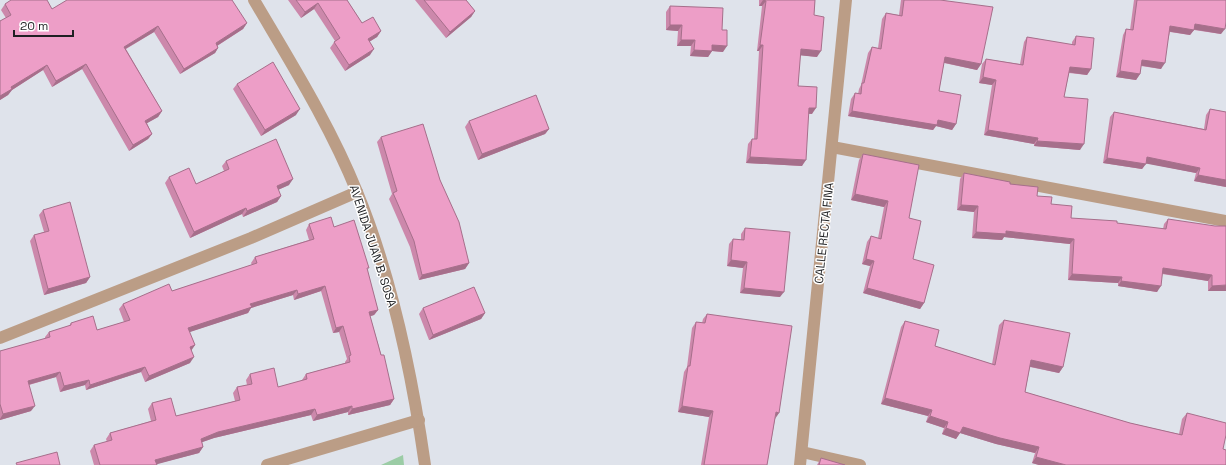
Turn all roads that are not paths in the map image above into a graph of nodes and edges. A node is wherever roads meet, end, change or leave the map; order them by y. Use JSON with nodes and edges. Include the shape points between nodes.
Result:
{"nodes":[{"id":1,"x":254,"y":0,"type":"edge"},
{"id":2,"x":846,"y":0,"type":"edge"},
{"id":3,"x":832,"y":147,"type":"junction"},
{"id":4,"x":357,"y":192,"type":"junction"},
{"id":5,"x":1226,"y":221,"type":"edge"},
{"id":6,"x":0,"y":338,"type":"edge"},
{"id":7,"x":419,"y":420,"type":"junction"},
{"id":8,"x":802,"y":452,"type":"junction"},
{"id":9,"x":267,"y":465,"type":"edge"},
{"id":10,"x":425,"y":465,"type":"edge"},
{"id":11,"x":800,"y":465,"type":"edge"},
{"id":12,"x":860,"y":465,"type":"edge"}],
"edges":[{"from":1,"to":4,"type":"street","name":"AVENIDA JUAN B. SOSA","via":[[314,101]]},
{"from":2,"to":3,"type":"street","name":"CALLE RECTA FINA"},
{"from":3,"to":5,"type":"street"},
{"from":3,"to":8,"type":"street","name":"CALLE RECTA FINA"},
{"from":4,"to":6,"type":"street","via":[[251,238]]},
{"from":4,"to":7,"type":"street","name":"AVENIDA JUAN B. SOSA","via":[[387,280]]},
{"from":7,"to":9,"type":"street"},
{"from":7,"to":10,"type":"street","name":"AVENIDA JUAN B. SOSA"},
{"from":8,"to":11,"type":"street","name":"CALLE RECTA FINA"},
{"from":8,"to":12,"type":"street"}]}
